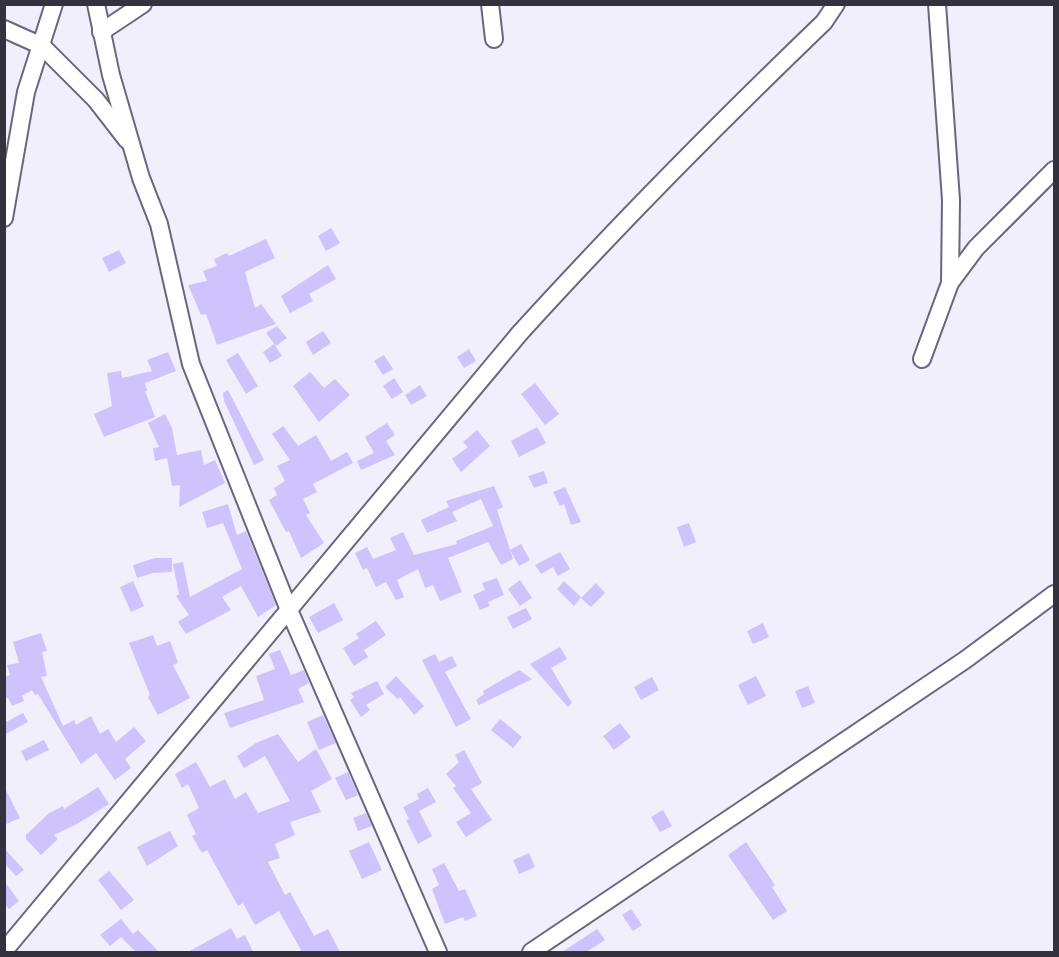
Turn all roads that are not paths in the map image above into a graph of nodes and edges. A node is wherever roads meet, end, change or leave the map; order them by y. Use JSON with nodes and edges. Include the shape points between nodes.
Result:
{"nodes":[{"id":1,"x":54,"y":4,"type":"edge"},
{"id":2,"x":96,"y":4,"type":"edge"},
{"id":3,"x":143,"y":4,"type":"edge"},
{"id":4,"x":490,"y":4,"type":"edge"},
{"id":5,"x":836,"y":4,"type":"edge"},
{"id":6,"x":937,"y":4,"type":"edge"},
{"id":7,"x":4,"y":29,"type":"edge"},
{"id":8,"x":101,"y":32,"type":"junction"},
{"id":9,"x":494,"y":39,"type":"dead end"},
{"id":10,"x":42,"y":46,"type":"junction"},
{"id":11,"x":133,"y":148,"type":"junction"},
{"id":12,"x":1054,"y":170,"type":"edge"},
{"id":13,"x":4,"y":218,"type":"edge"},
{"id":14,"x":950,"y":283,"type":"junction"},
{"id":15,"x":922,"y":359,"type":"dead end"},
{"id":16,"x":1054,"y":594,"type":"edge"},
{"id":17,"x":289,"y":610,"type":"junction"},
{"id":18,"x":4,"y":951,"type":"edge"},
{"id":19,"x":438,"y":952,"type":"edge"},
{"id":20,"x":531,"y":952,"type":"edge"}],
"edges":[{"from":1,"to":10,"type":"street"},
{"from":2,"to":8,"type":"street"},
{"from":3,"to":8,"type":"street"},
{"from":4,"to":9,"type":"street"},
{"from":5,"to":17,"type":"street","via":[[824,22],[720,122],[527,325]]},
{"from":6,"to":14,"type":"street","via":[[951,200]]},
{"from":7,"to":10,"type":"street"},
{"from":8,"to":11,"type":"street"},
{"from":10,"to":11,"type":"street","via":[[96,100]]},
{"from":10,"to":13,"type":"street","via":[[26,92]]},
{"from":11,"to":17,"type":"street","via":[[159,224],[191,364]]},
{"from":12,"to":14,"type":"street","via":[[976,248]]},
{"from":14,"to":15,"type":"street"},
{"from":16,"to":20,"type":"street","via":[[965,660]]},
{"from":17,"to":18,"type":"street"},
{"from":17,"to":19,"type":"street"}]}
